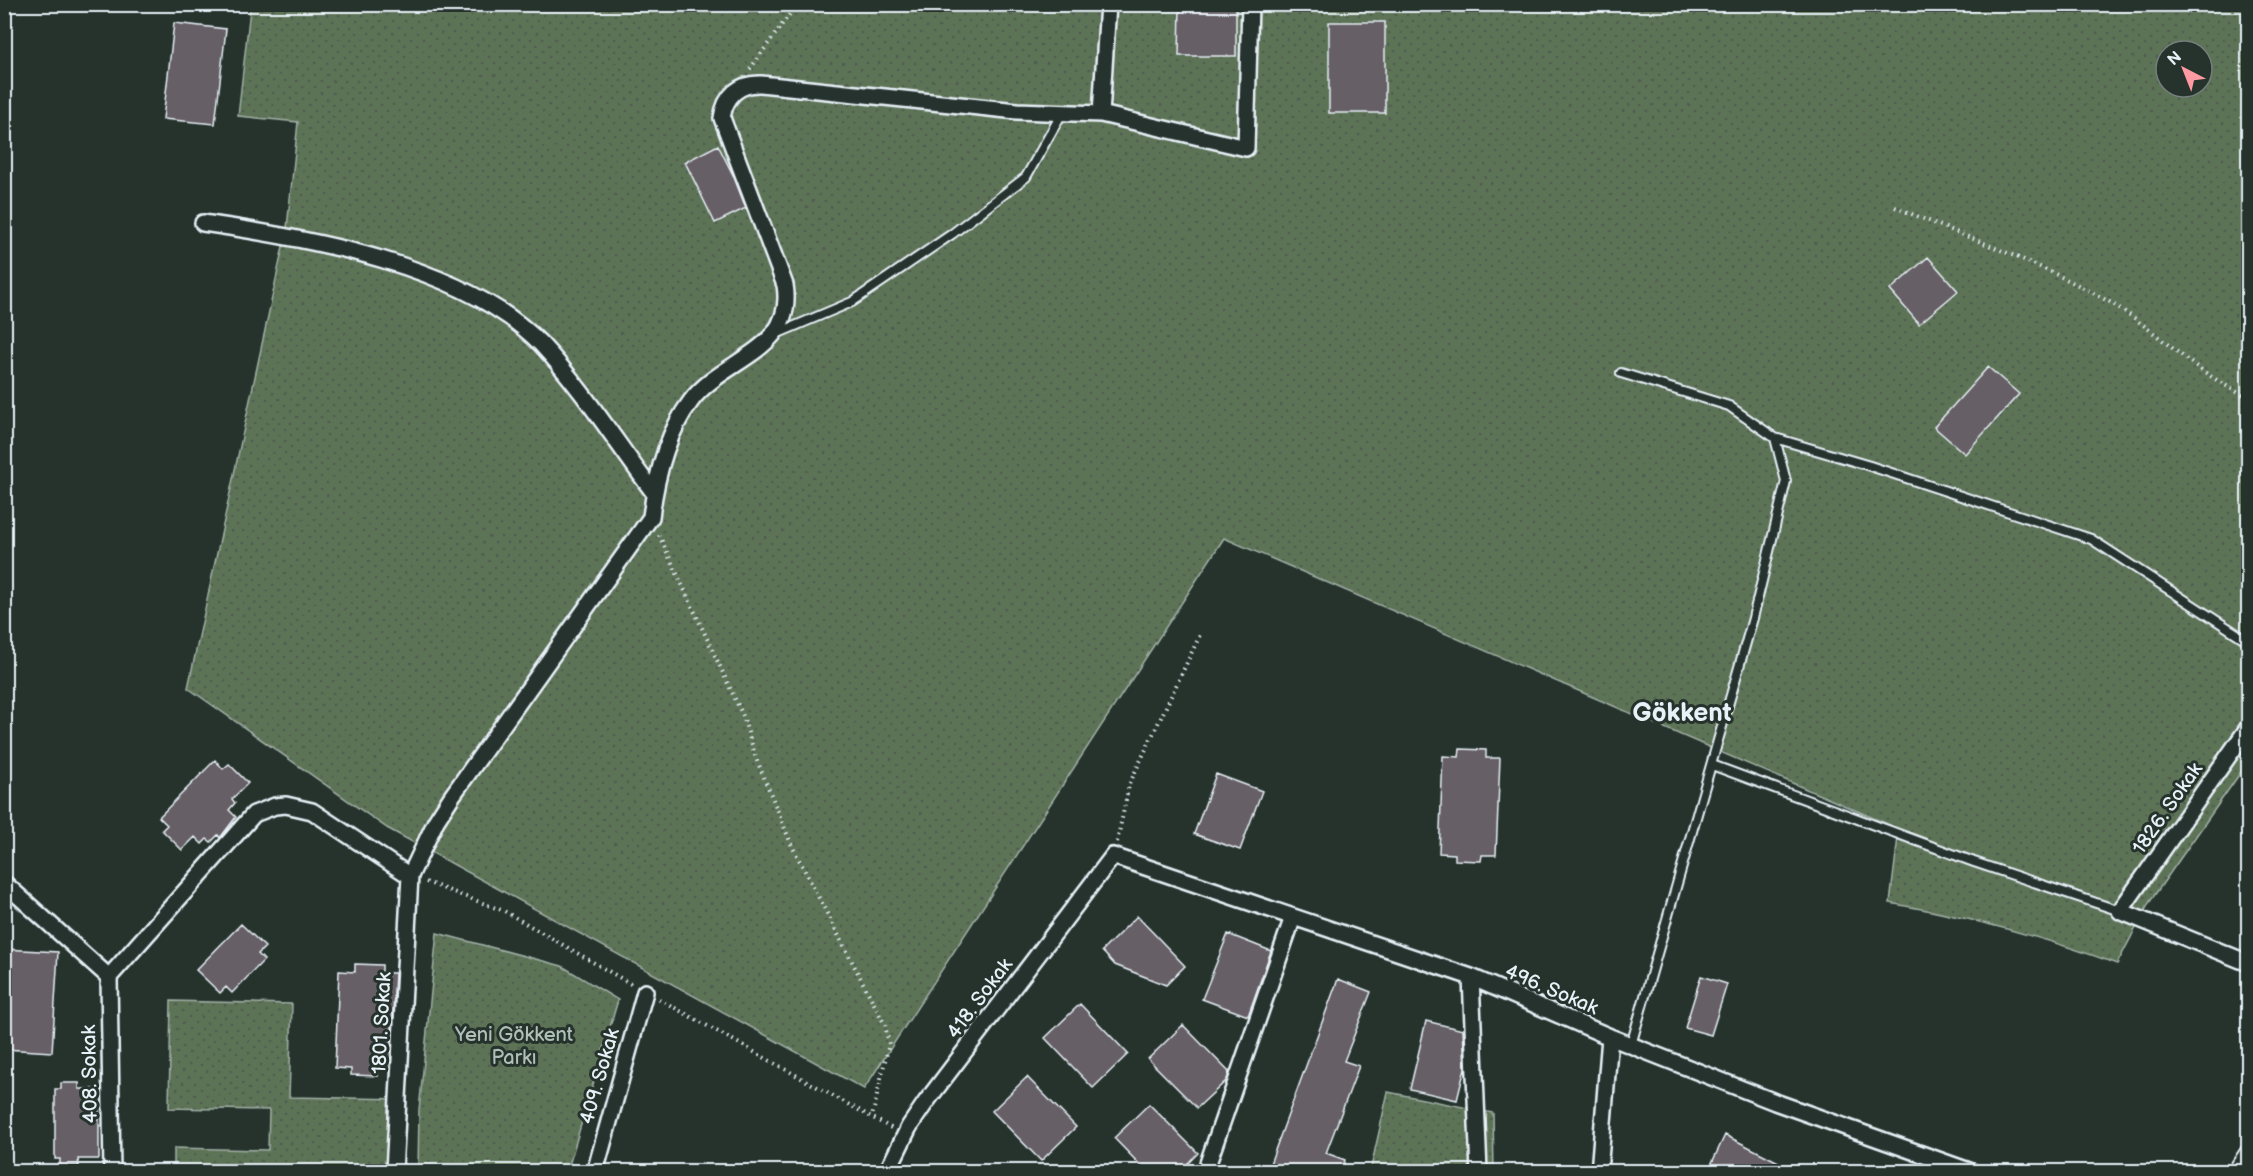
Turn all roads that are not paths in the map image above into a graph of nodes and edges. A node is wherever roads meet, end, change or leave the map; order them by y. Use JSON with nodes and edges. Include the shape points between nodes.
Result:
{"nodes":[{"id":1,"x":1108,"y":4,"type":"edge"},
{"id":2,"x":1250,"y":4,"type":"edge"},
{"id":3,"x":1062,"y":113,"type":"junction"},
{"id":4,"x":1101,"y":114,"type":"junction"},
{"id":5,"x":203,"y":223,"type":"dead end"},
{"id":6,"x":775,"y":335,"type":"junction"},
{"id":7,"x":1621,"y":373,"type":"dead end"},
{"id":8,"x":1775,"y":438,"type":"junction"},
{"id":9,"x":654,"y":493,"type":"junction"},
{"id":10,"x":2248,"y":640,"type":"edge"},
{"id":11,"x":2248,"y":728,"type":"edge"},
{"id":12,"x":1712,"y":765,"type":"junction"},
{"id":13,"x":1113,"y":856,"type":"joint"},
{"id":14,"x":410,"y":876,"type":"junction"},
{"id":15,"x":4,"y":883,"type":"edge"},
{"id":16,"x":2120,"y":912,"type":"junction"},
{"id":17,"x":1293,"y":917,"type":"junction"},
{"id":18,"x":2248,"y":963,"type":"edge"},
{"id":19,"x":109,"y":977,"type":"junction"},
{"id":20,"x":1472,"y":977,"type":"junction"},
{"id":21,"x":645,"y":992,"type":"dead end"},
{"id":22,"x":1610,"y":1037,"type":"junction"},
{"id":23,"x":1631,"y":1045,"type":"junction"},
{"id":24,"x":2248,"y":1146,"type":"edge"},
{"id":25,"x":112,"y":1172,"type":"edge"},
{"id":26,"x":394,"y":1172,"type":"edge"},
{"id":27,"x":595,"y":1172,"type":"edge"},
{"id":28,"x":887,"y":1172,"type":"edge"},
{"id":29,"x":1205,"y":1172,"type":"edge"},
{"id":30,"x":1479,"y":1172,"type":"edge"},
{"id":31,"x":1599,"y":1172,"type":"edge"},
{"id":32,"x":1972,"y":1172,"type":"edge"},
{"id":33,"x":2231,"y":1172,"type":"edge"}],
"edges":[{"from":1,"to":4,"type":"street"},
{"from":2,"to":4,"type":"street","via":[[1246,148]]},
{"from":3,"to":4,"type":"street"},
{"from":3,"to":6,"type":"lane","via":[[1026,177],[952,234],[852,302]]},
{"from":3,"to":6,"type":"street","via":[[761,84],[745,86],[732,94],[722,118],[785,285],[786,306]]},
{"from":5,"to":9,"type":"street","via":[[358,254],[422,274],[488,304],[541,345]]},
{"from":6,"to":9,"type":"street","via":[[693,398],[674,430]]},
{"from":7,"to":8,"type":"lane","via":[[1729,406]]},
{"from":8,"to":10,"type":"lane","via":[[2091,539]]},
{"from":8,"to":12,"type":"lane","via":[[1786,481]]},
{"from":9,"to":14,"type":"street","via":[[651,517],[452,796],[426,839]]},
{"from":11,"to":16,"type":"street","name":"1826. Sokak"},
{"from":12,"to":16,"type":"lane"},
{"from":12,"to":23,"type":"lane"},
{"from":13,"to":17,"type":"street","name":"496. Sokak"},
{"from":13,"to":28,"type":"street","name":"418. Sokak","via":[[926,1102]]},
{"from":14,"to":19,"type":"street","via":[[312,811],[286,805],[264,809],[254,814]]},
{"from":14,"to":26,"type":"street","name":"1801. Sokak"},
{"from":15,"to":19,"type":"street"},
{"from":16,"to":18,"type":"street"},
{"from":17,"to":20,"type":"street","name":"496. Sokak"},
{"from":17,"to":29,"type":"street"},
{"from":19,"to":25,"type":"street","name":"408. Sokak"},
{"from":20,"to":22,"type":"street","name":"496. Sokak"},
{"from":20,"to":30,"type":"street"},
{"from":21,"to":27,"type":"street","name":"409. Sokak"},
{"from":22,"to":23,"type":"street","name":"496. Sokak"},
{"from":22,"to":31,"type":"street"},
{"from":23,"to":32,"type":"street","name":"496. Sokak","via":[[1775,1102]]},
{"from":24,"to":33,"type":"lane"}]}
